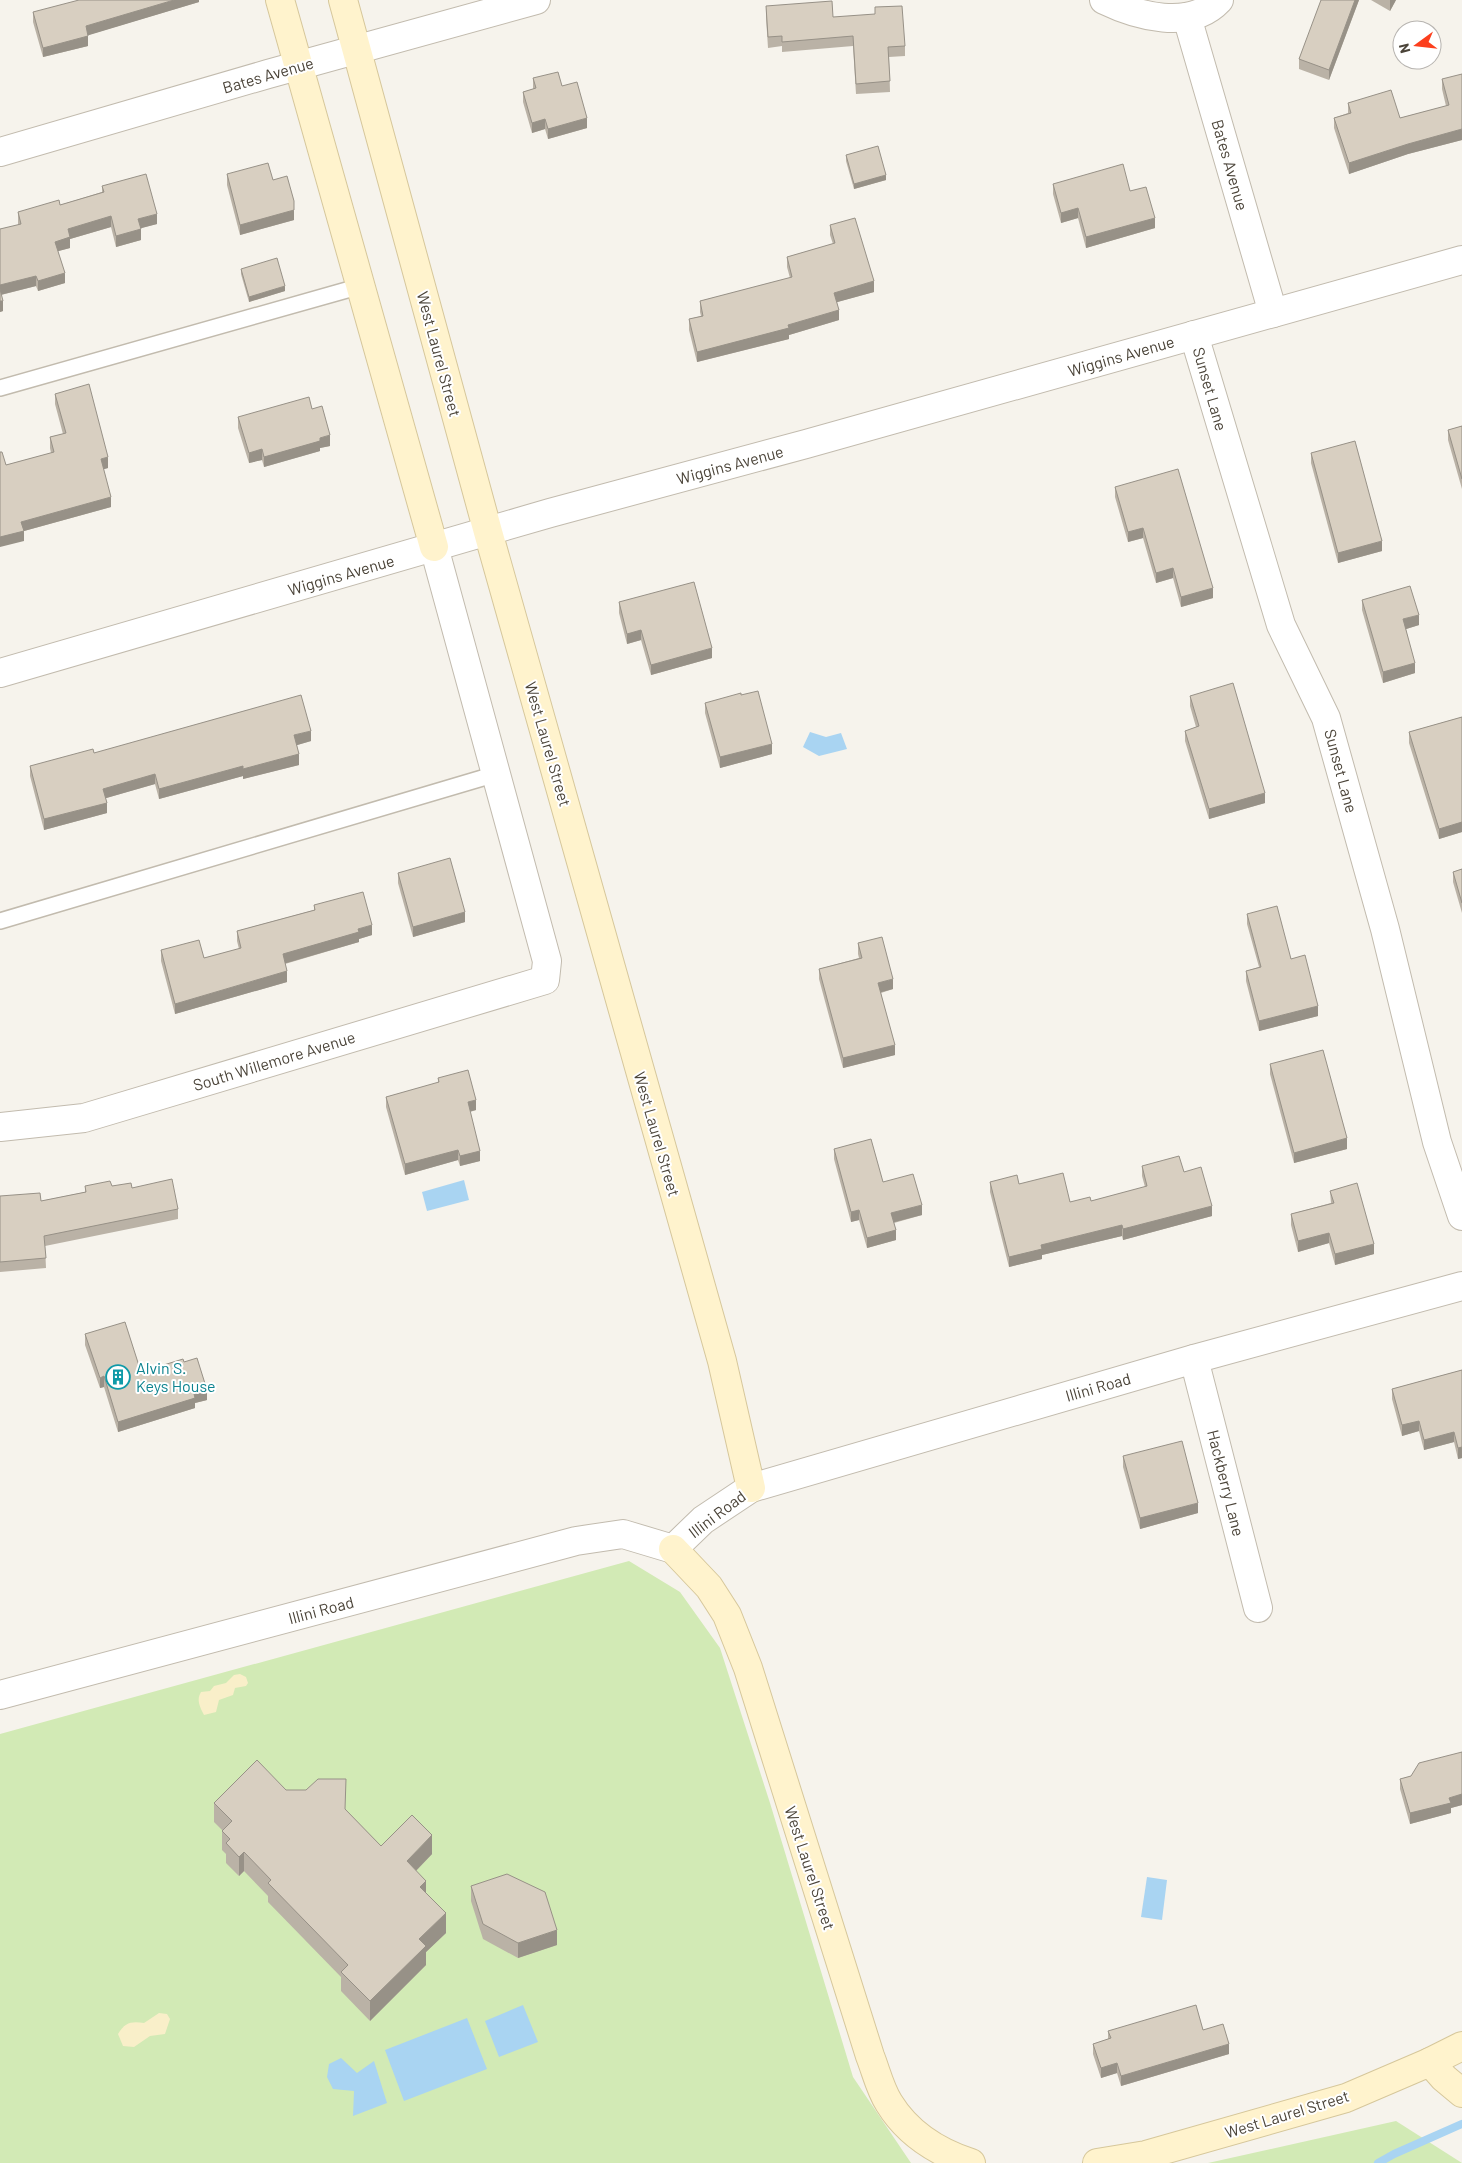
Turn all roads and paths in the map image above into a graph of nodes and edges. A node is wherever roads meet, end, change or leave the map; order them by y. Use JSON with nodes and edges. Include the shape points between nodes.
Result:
{"nodes":[{"id":1,"x":280,"y":0,"type":"edge"},
{"id":2,"x":343,"y":0,"type":"edge"},
{"id":3,"x":536,"y":0,"type":"edge"},
{"id":4,"x":1104,"y":0,"type":"edge"},
{"id":5,"x":1219,"y":0,"type":"edge"},
{"id":6,"x":1187,"y":17,"type":"junction"},
{"id":7,"x":356,"y":50,"type":"junction"},
{"id":8,"x":299,"y":66,"type":"junction"},
{"id":9,"x":0,"y":152,"type":"edge"},
{"id":10,"x":1462,"y":260,"type":"edge"},
{"id":11,"x":361,"y":286,"type":"junction"},
{"id":12,"x":1273,"y":313,"type":"junction"},
{"id":13,"x":1194,"y":335,"type":"junction"},
{"id":14,"x":0,"y":388,"type":"edge"},
{"id":15,"x":488,"y":532,"type":"junction"},
{"id":16,"x":434,"y":547,"type":"junction"},
{"id":17,"x":0,"y":673,"type":"edge"},
{"id":18,"x":496,"y":774,"type":"junction"},
{"id":19,"x":0,"y":921,"type":"edge"},
{"id":20,"x":0,"y":1126,"type":"edge"},
{"id":21,"x":1462,"y":1216,"type":"edge"},
{"id":22,"x":1462,"y":1286,"type":"edge"},
{"id":23,"x":1194,"y":1359,"type":"junction"},
{"id":24,"x":751,"y":1488,"type":"junction"},
{"id":25,"x":673,"y":1549,"type":"junction"},
{"id":26,"x":1258,"y":1608,"type":"dead end"},
{"id":27,"x":0,"y":1695,"type":"edge"},
{"id":28,"x":1462,"y":2046,"type":"edge"},
{"id":29,"x":1430,"y":2062,"type":"junction"},
{"id":30,"x":1462,"y":2093,"type":"edge"},
{"id":31,"x":971,"y":2163,"type":"edge"},
{"id":32,"x":1097,"y":2163,"type":"edge"}],
"edges":[{"from":1,"to":8,"type":"street"},
{"from":2,"to":7,"type":"street","name":"West Laurel Street"},
{"from":3,"to":7,"type":"street","name":"Bates Avenue"},
{"from":4,"to":6,"type":"street","via":[[1152,17]]},
{"from":5,"to":6,"type":"street","via":[[1212,8]]},
{"from":6,"to":12,"type":"street","name":"Bates Avenue"},
{"from":7,"to":8,"type":"street","name":"Bates Avenue"},
{"from":7,"to":15,"type":"street","name":"West Laurel Street"},
{"from":8,"to":9,"type":"street","name":"Bates Avenue"},
{"from":8,"to":11,"type":"street"},
{"from":10,"to":12,"type":"street","name":"Wiggins Avenue"},
{"from":11,"to":14,"type":"lane"},
{"from":11,"to":16,"type":"street"},
{"from":12,"to":13,"type":"street","name":"Wiggins Avenue"},
{"from":13,"to":15,"type":"street","name":"Wiggins Avenue"},
{"from":13,"to":21,"type":"street","name":"Sunset Lane","via":[[1281,625],[1326,718],[1385,929],[1437,1142]]},
{"from":15,"to":16,"type":"street","name":"Wiggins Avenue"},
{"from":15,"to":24,"type":"street","name":"West Laurel Street","via":[[722,1361]]},
{"from":16,"to":17,"type":"street","name":"Wiggins Avenue"},
{"from":16,"to":18,"type":"street"},
{"from":18,"to":19,"type":"lane"},
{"from":18,"to":20,"type":"street","name":"South Willemore Avenue","via":[[547,961],[545,980],[84,1118]]},
{"from":22,"to":23,"type":"street","name":"Illini Road"},
{"from":23,"to":24,"type":"street","name":"Illini Road"},
{"from":23,"to":26,"type":"street","name":"Hackberry Lane"},
{"from":24,"to":25,"type":"street","name":"Illini Road","via":[[703,1520]]},
{"from":25,"to":27,"type":"street","name":"Illini Road","via":[[623,1534],[576,1541]]},
{"from":25,"to":31,"type":"street","name":"West Laurel Street","via":[[709,1587],[727,1615],[748,1668],[867,2047],[888,2101],[905,2125],[926,2143]]},
{"from":28,"to":29,"type":"street","name":"West Laurel Street"},
{"from":29,"to":30,"type":"street"},
{"from":29,"to":32,"type":"street","name":"West Laurel Street","via":[[1346,2098],[1146,2155]]}]}
